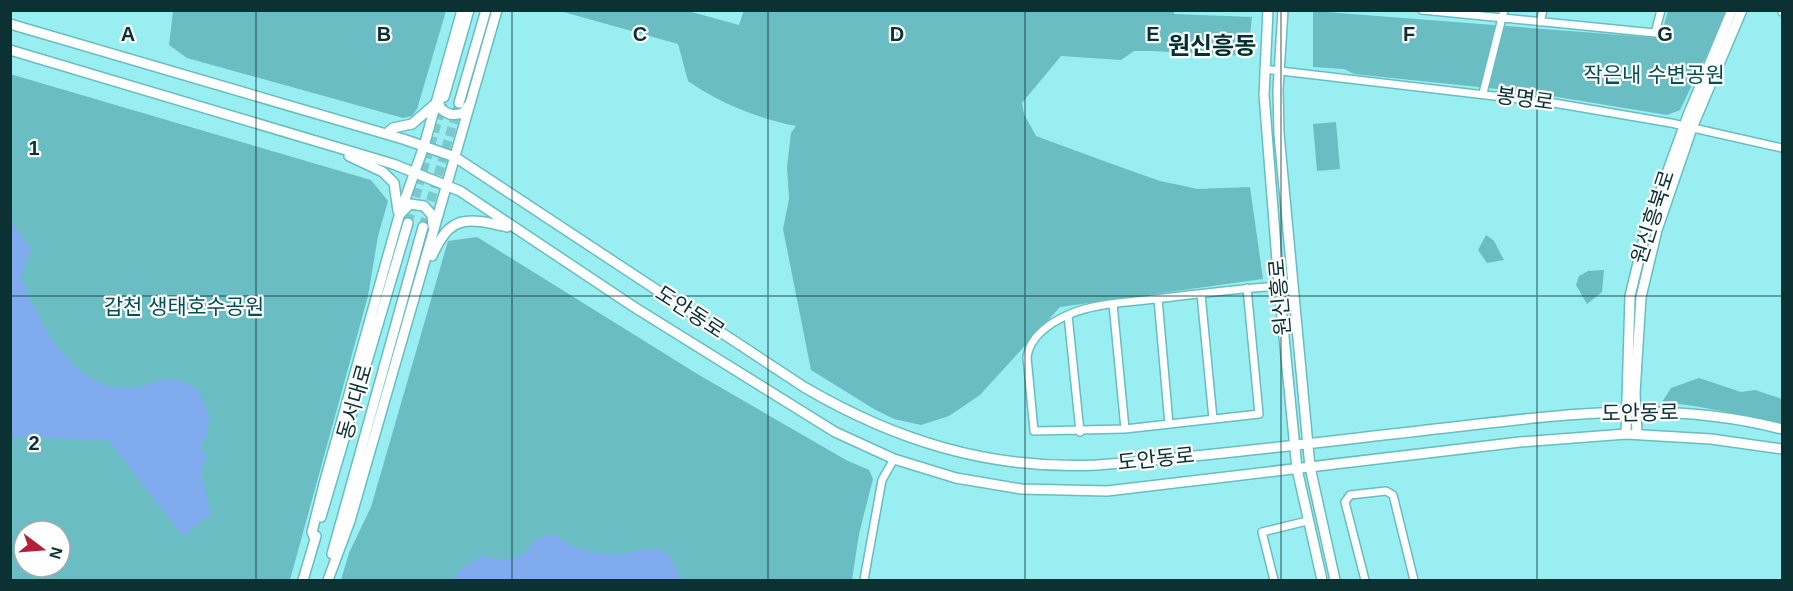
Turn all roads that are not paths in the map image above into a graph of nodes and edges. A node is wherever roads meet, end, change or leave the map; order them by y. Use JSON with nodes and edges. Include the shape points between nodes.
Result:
{"nodes":[{"id":1,"x":462,"y":10,"type":"edge"},
{"id":2,"x":469,"y":10,"type":"edge"},
{"id":3,"x":486,"y":10,"type":"edge"},
{"id":4,"x":497,"y":10,"type":"edge"},
{"id":5,"x":1268,"y":10,"type":"edge"},
{"id":6,"x":1282,"y":10,"type":"edge"},
{"id":7,"x":1422,"y":10,"type":"edge"},
{"id":8,"x":1504,"y":10,"type":"edge"},
{"id":9,"x":1543,"y":10,"type":"edge"},
{"id":10,"x":1661,"y":10,"type":"edge"},
{"id":11,"x":1732,"y":10,"type":"edge"},
{"id":12,"x":1742,"y":10,"type":"edge"},
{"id":13,"x":1454,"y":12,"type":"edge"},
{"id":14,"x":1502,"y":20,"type":"junction"},
{"id":15,"x":1540,"y":22,"type":"junction"},
{"id":16,"x":10,"y":24,"type":"edge"},
{"id":17,"x":10,"y":50,"type":"edge"},
{"id":18,"x":1264,"y":69,"type":"junction"},
{"id":19,"x":1279,"y":70,"type":"junction"},
{"id":20,"x":442,"y":93,"type":"junction"},
{"id":21,"x":1483,"y":93,"type":"junction"},
{"id":22,"x":473,"y":97,"type":"junction"},
{"id":23,"x":459,"y":103,"type":"tunnel mouth"},
{"id":24,"x":435,"y":104,"type":"junction"},
{"id":25,"x":1688,"y":127,"type":"junction"},
{"id":26,"x":386,"y":134,"type":"junction"},
{"id":27,"x":323,"y":142,"type":"junction"},
{"id":28,"x":424,"y":146,"type":"junction"},
{"id":29,"x":1782,"y":148,"type":"edge"},
{"id":30,"x":455,"y":157,"type":"junction"},
{"id":31,"x":414,"y":171,"type":"junction"},
{"id":32,"x":447,"y":184,"type":"junction"},
{"id":33,"x":399,"y":216,"type":"junction"},
{"id":34,"x":408,"y":223,"type":"tunnel mouth"},
{"id":35,"x":423,"y":227,"type":"tunnel mouth"},
{"id":36,"x":514,"y":229,"type":"junction"},
{"id":37,"x":434,"y":233,"type":"junction"},
{"id":38,"x":421,"y":280,"type":"junction"},
{"id":39,"x":1278,"y":286,"type":"junction"},
{"id":40,"x":1247,"y":288,"type":"junction"},
{"id":41,"x":1201,"y":294,"type":"junction"},
{"id":42,"x":1158,"y":299,"type":"junction"},
{"id":43,"x":1113,"y":304,"type":"junction"},
{"id":44,"x":1068,"y":315,"type":"junction"},
{"id":45,"x":1630,"y":411,"type":"junction"},
{"id":46,"x":1213,"y":419,"type":"junction"},
{"id":47,"x":1169,"y":424,"type":"junction"},
{"id":48,"x":1125,"y":429,"type":"junction"},
{"id":49,"x":1782,"y":429,"type":"edge"},
{"id":50,"x":1080,"y":432,"type":"junction"},
{"id":51,"x":1626,"y":434,"type":"junction"},
{"id":52,"x":1637,"y":434,"type":"junction"},
{"id":53,"x":1307,"y":443,"type":"junction"},
{"id":54,"x":1293,"y":444,"type":"junction"},
{"id":55,"x":1782,"y":449,"type":"edge"},
{"id":56,"x":894,"y":459,"type":"junction"},
{"id":57,"x":1310,"y":467,"type":"junction"},
{"id":58,"x":1296,"y":469,"type":"junction"},
{"id":59,"x":1307,"y":521,"type":"junction"},
{"id":60,"x":315,"y":540,"type":"junction"},
{"id":61,"x":338,"y":547,"type":"junction"},
{"id":62,"x":303,"y":580,"type":"edge"},
{"id":63,"x":326,"y":580,"type":"edge"},
{"id":64,"x":864,"y":580,"type":"edge"},
{"id":65,"x":1274,"y":580,"type":"edge"},
{"id":66,"x":1322,"y":580,"type":"edge"},
{"id":67,"x":1335,"y":580,"type":"edge"},
{"id":68,"x":1365,"y":580,"type":"edge"},
{"id":69,"x":1414,"y":580,"type":"edge"}],
"edges":[{"from":1,"to":20,"type":"street"},
{"from":2,"to":20,"type":"street"},
{"from":3,"to":23,"type":"street"},
{"from":4,"to":22,"type":"street"},
{"from":5,"to":18,"type":"street","name":"원신흥로"},
{"from":6,"to":19,"type":"street","name":"원신흥로"},
{"from":7,"to":13,"type":"street"},
{"from":8,"to":14,"type":"street"},
{"from":9,"to":15,"type":"street"},
{"from":10,"to":15,"type":"street","via":[[1656,33]]},
{"from":11,"to":25,"type":"street","name":"원신흥북로"},
{"from":12,"to":25,"type":"street","name":"원신흥북로"},
{"from":13,"to":14,"type":"street"},
{"from":14,"to":15,"type":"street"},
{"from":14,"to":21,"type":"street"},
{"from":16,"to":26,"type":"street","name":"도안동로"},
{"from":17,"to":27,"type":"street"},
{"from":18,"to":19,"type":"street","name":"봉명로"},
{"from":18,"to":39,"type":"street","name":"원신흥로"},
{"from":19,"to":21,"type":"street","name":"봉명로"},
{"from":19,"to":53,"type":"street","name":"원신흥로","via":[[1279,134]]},
{"from":20,"to":22,"type":"street","via":[[440,108],[455,116],[464,113]]},
{"from":20,"to":24,"type":"street"},
{"from":21,"to":25,"type":"street","name":"봉명로"},
{"from":22,"to":30,"type":"street"},
{"from":24,"to":26,"type":"street","via":[[412,124],[393,128]]},
{"from":24,"to":28,"type":"street"},
{"from":25,"to":29,"type":"street","name":"봉명로"},
{"from":25,"to":45,"type":"street","name":"원신흥북로","via":[[1641,297]]},
{"from":26,"to":28,"type":"street","name":"도안동로"},
{"from":27,"to":31,"type":"street","name":"도안동로"},
{"from":27,"to":33,"type":"street","via":[[383,172],[394,183]]},
{"from":28,"to":30,"type":"street","name":"도안동로"},
{"from":28,"to":31,"type":"street"},
{"from":30,"to":32,"type":"street"},
{"from":30,"to":54,"type":"street","name":"도안동로","via":[[814,393],[913,440],[999,460],[1078,466],[1157,461]]},
{"from":31,"to":32,"type":"street","name":"도안동로"},
{"from":31,"to":33,"type":"street"},
{"from":32,"to":36,"type":"street","name":"도안동로"},
{"from":32,"to":37,"type":"street"},
{"from":33,"to":37,"type":"street","via":[[410,204],[424,206],[432,215]]},
{"from":33,"to":60,"type":"street","via":[[324,484],[312,532]]},
{"from":34,"to":60,"type":"street","name":"동서대로"},
{"from":35,"to":61,"type":"street","name":"동서대로"},
{"from":36,"to":38,"type":"street","via":[[480,221],[459,222],[443,234]]},
{"from":36,"to":56,"type":"street","name":"도안동로","via":[[786,403],[835,432]]},
{"from":37,"to":38,"type":"street"},
{"from":38,"to":61,"type":"street"},
{"from":39,"to":40,"type":"street"},
{"from":39,"to":54,"type":"street","name":"원신흥로"},
{"from":40,"to":41,"type":"street"},
{"from":40,"to":46,"type":"street","via":[[1259,414]]},
{"from":41,"to":42,"type":"street"},
{"from":41,"to":46,"type":"street"},
{"from":42,"to":43,"type":"street"},
{"from":42,"to":47,"type":"street"},
{"from":43,"to":44,"type":"street"},
{"from":43,"to":48,"type":"street"},
{"from":44,"to":50,"type":"street"},
{"from":44,"to":50,"type":"street","via":[[1053,322],[1029,346],[1034,431]]},
{"from":45,"to":49,"type":"street","name":"도안동로","via":[[1696,413]]},
{"from":45,"to":51,"type":"street","name":"원신흥북로"},
{"from":45,"to":52,"type":"street","name":"원신흥북로"},
{"from":45,"to":53,"type":"street","name":"도안동로","via":[[1545,416]]},
{"from":46,"to":47,"type":"street"},
{"from":47,"to":48,"type":"street"},
{"from":48,"to":50,"type":"street"},
{"from":51,"to":52,"type":"street","name":"도안동로"},
{"from":51,"to":57,"type":"street","name":"도안동로","via":[[1520,442]]},
{"from":52,"to":55,"type":"street","name":"도안동로"},
{"from":53,"to":54,"type":"street","name":"도안동로"},
{"from":53,"to":57,"type":"street","name":"원신흥로"},
{"from":54,"to":58,"type":"street","name":"원신흥로"},
{"from":56,"to":58,"type":"street","name":"도안동로","via":[[923,469],[1021,489],[1093,492]]},
{"from":56,"to":64,"type":"street","via":[[882,480]]},
{"from":57,"to":58,"type":"street","name":"도안동로"},
{"from":57,"to":67,"type":"street","name":"원신흥로"},
{"from":58,"to":59,"type":"street","name":"원신흥로"},
{"from":59,"to":65,"type":"street","via":[[1262,532]]},
{"from":59,"to":66,"type":"street","name":"원신흥로"},
{"from":60,"to":62,"type":"street","name":"동서대로"},
{"from":61,"to":63,"type":"street"},
{"from":68,"to":69,"type":"street","via":[[1345,502],[1350,495],[1386,491],[1393,495]]}]}
